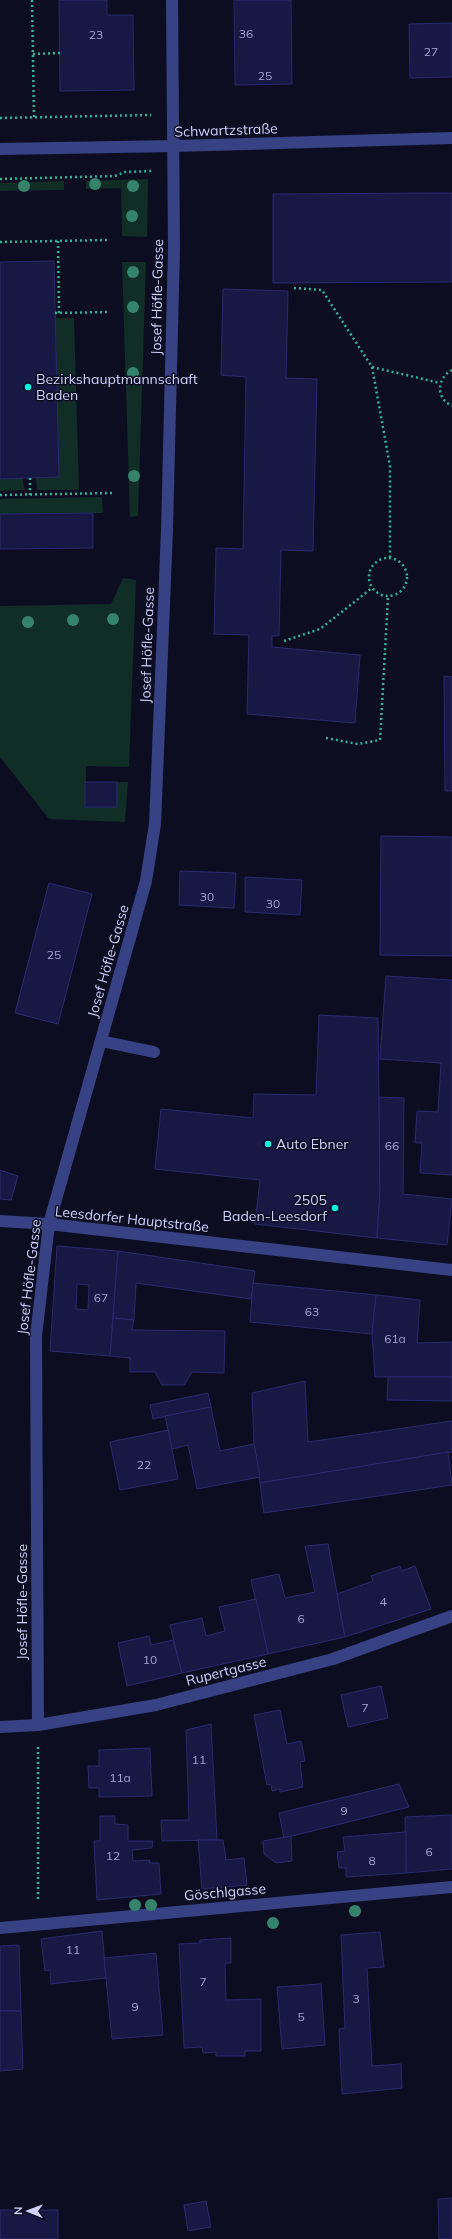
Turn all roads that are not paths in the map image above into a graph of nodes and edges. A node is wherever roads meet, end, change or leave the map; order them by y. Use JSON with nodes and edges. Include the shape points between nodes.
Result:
{"nodes":[{"id":1,"x":172,"y":0,"type":"edge"},
{"id":2,"x":452,"y":138,"type":"edge"},
{"id":3,"x":174,"y":146,"type":"junction"},
{"id":4,"x":0,"y":149,"type":"edge"},
{"id":5,"x":101,"y":1041,"type":"junction"},
{"id":6,"x":154,"y":1052,"type":"dead end"},
{"id":7,"x":0,"y":1221,"type":"edge"},
{"id":8,"x":49,"y":1224,"type":"junction"},
{"id":9,"x":452,"y":1270,"type":"edge"},
{"id":10,"x":452,"y":1616,"type":"edge"},
{"id":11,"x":38,"y":1725,"type":"junction"},
{"id":12,"x":0,"y":1727,"type":"edge"},
{"id":13,"x":452,"y":1887,"type":"edge"},
{"id":14,"x":0,"y":1928,"type":"edge"}],
"edges":[{"from":1,"to":3,"type":"street","name":"Josef Höfle-Gasse"},
{"from":2,"to":3,"type":"street","name":"Schwartzstraße"},
{"from":3,"to":4,"type":"street","name":"Schwartzstraße"},
{"from":3,"to":5,"type":"street","name":"Josef Höfle-Gasse","via":[[166,544],[155,824],[146,881]]},
{"from":5,"to":6,"type":"street"},
{"from":5,"to":8,"type":"street","name":"Josef Höfle-Gasse"},
{"from":7,"to":8,"type":"street","name":"Leesdorfer Hauptstraße"},
{"from":8,"to":9,"type":"street","name":"Leesdorfer Hauptstraße"},
{"from":8,"to":11,"type":"street","name":"Josef Höfle-Gasse","via":[[36,1336]]},
{"from":10,"to":11,"type":"street","name":"Rupertgasse","via":[[333,1659],[156,1705]]},
{"from":11,"to":12,"type":"street","name":"Rupertgasse"},
{"from":13,"to":14,"type":"street","name":"Göschlgasse"}]}
